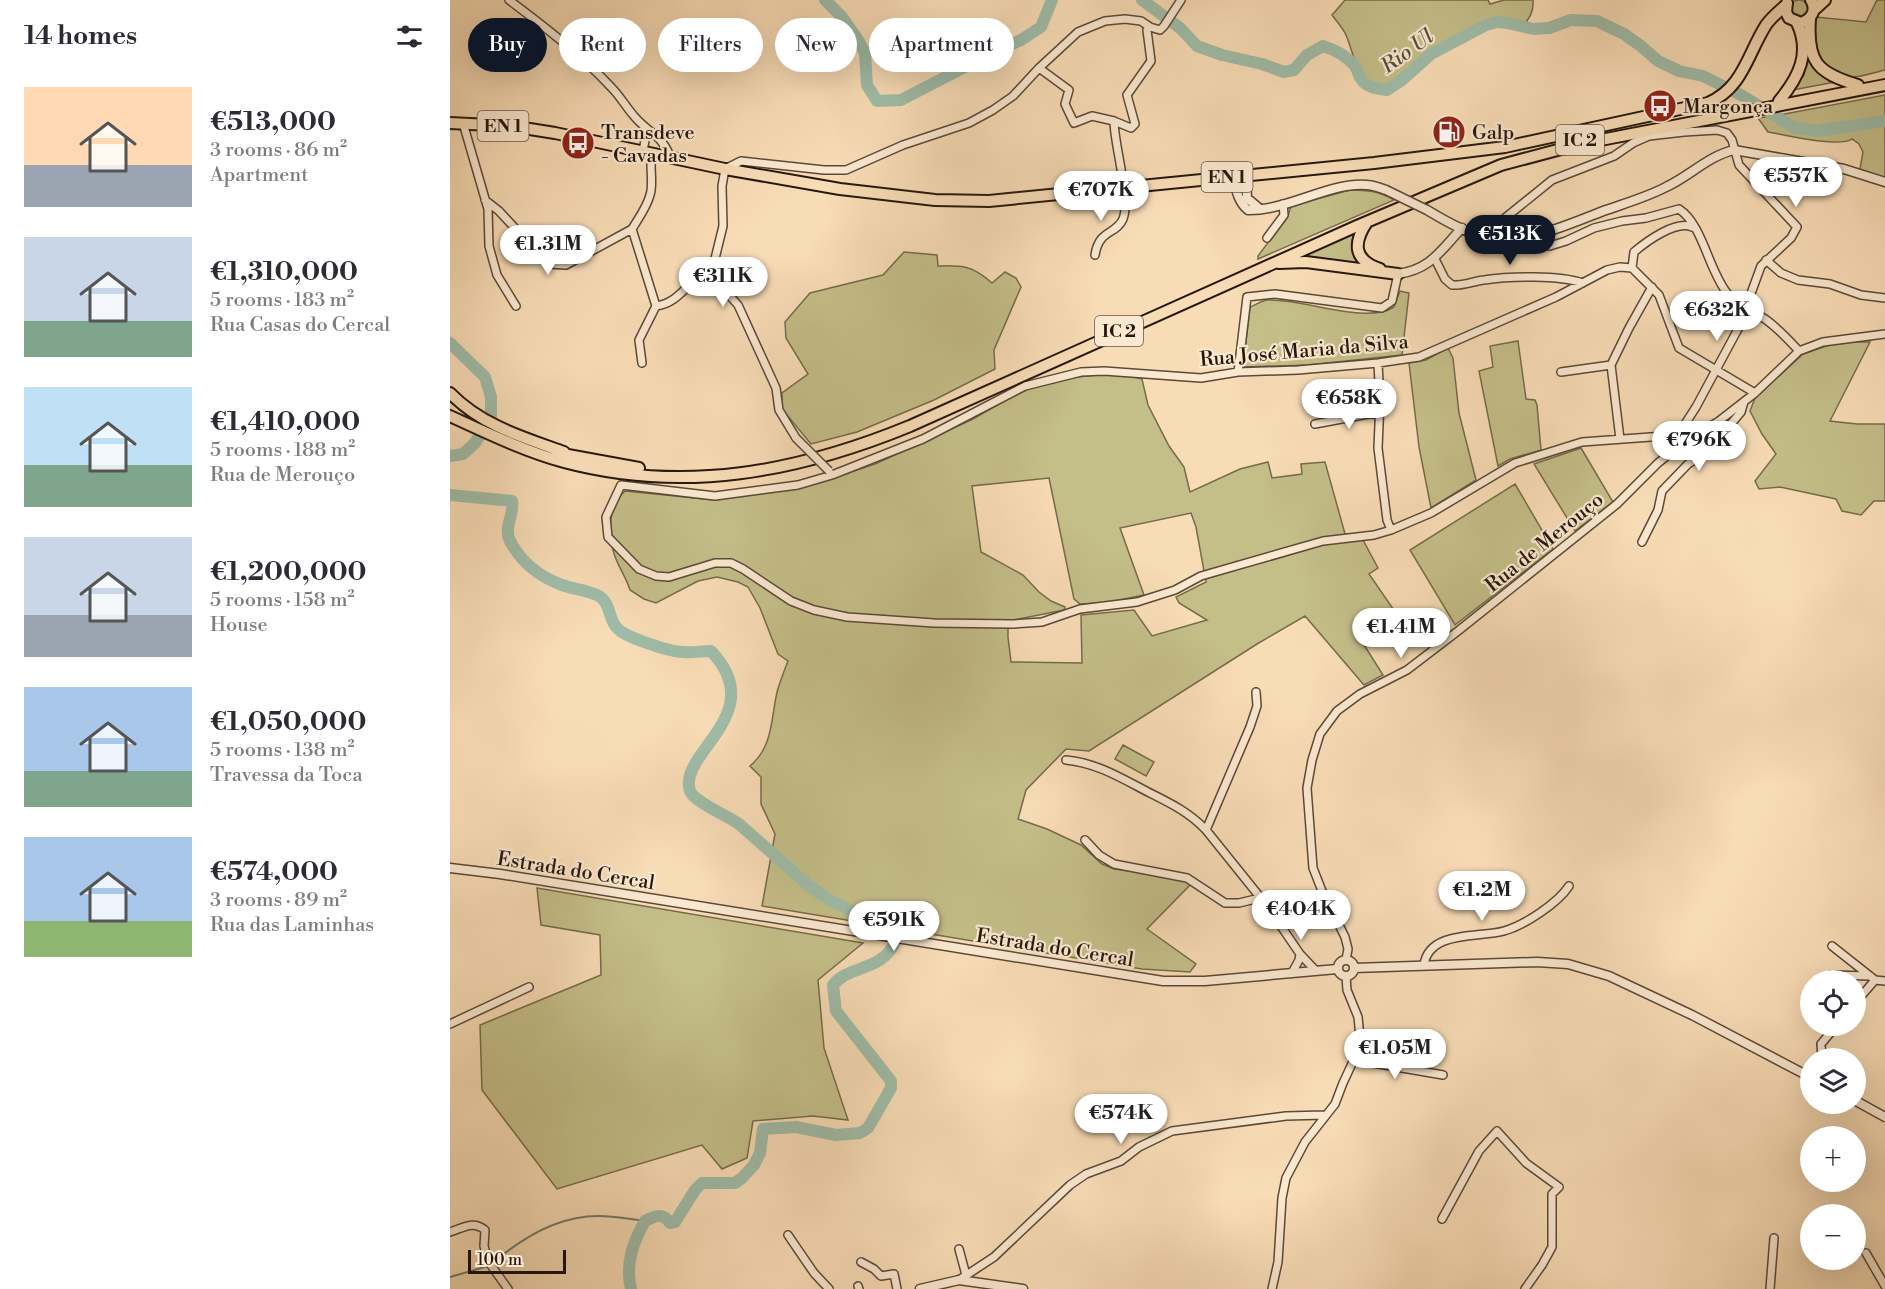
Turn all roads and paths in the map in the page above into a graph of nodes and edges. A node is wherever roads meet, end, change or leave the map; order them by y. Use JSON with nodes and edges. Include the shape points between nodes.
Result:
{"nodes":[{"id":1,"x":509,"y":0,"type":"edge"},
{"id":2,"x":1825,"y":0,"type":"edge"},
{"id":3,"x":1786,"y":2,"type":"edge"},
{"id":4,"x":1180,"y":3,"type":"edge"},
{"id":5,"x":1811,"y":10,"type":"edge"},
{"id":6,"x":1772,"y":19,"type":"junction"},
{"id":7,"x":1793,"y":21,"type":"junction"},
{"id":8,"x":1150,"y":27,"type":"junction"},
{"id":9,"x":1039,"y":68,"type":"junction"},
{"id":10,"x":1885,"y":78,"type":"edge"},
{"id":11,"x":1858,"y":85,"type":"junction"},
{"id":12,"x":1885,"y":85,"type":"edge"},
{"id":13,"x":1780,"y":104,"type":"junction"},
{"id":14,"x":1737,"y":111,"type":"junction"},
{"id":15,"x":1114,"y":121,"type":"junction"},
{"id":16,"x":450,"y":123,"type":"edge"},
{"id":17,"x":463,"y":123,"type":"junction"},
{"id":18,"x":647,"y":130,"type":"junction"},
{"id":19,"x":1734,"y":150,"type":"junction"},
{"id":20,"x":647,"y":152,"type":"junction"},
{"id":21,"x":670,"y":156,"type":"junction"},
{"id":22,"x":725,"y":169,"type":"junction"},
{"id":23,"x":1246,"y":176,"type":"junction"},
{"id":24,"x":1233,"y":177,"type":"junction"},
{"id":25,"x":1885,"y":182,"type":"edge"},
{"id":26,"x":1123,"y":189,"type":"junction"},
{"id":27,"x":485,"y":200,"type":"junction"},
{"id":28,"x":1283,"y":204,"type":"junction"},
{"id":29,"x":1260,"y":209,"type":"junction"},
{"id":30,"x":1367,"y":222,"type":"junction"},
{"id":31,"x":1449,"y":222,"type":"junction"},
{"id":32,"x":1462,"y":228,"type":"junction"},
{"id":33,"x":632,"y":229,"type":"junction"},
{"id":34,"x":1698,"y":229,"type":"junction"},
{"id":35,"x":1526,"y":237,"type":"junction"},
{"id":36,"x":1267,"y":238,"type":"dead end"},
{"id":37,"x":1494,"y":238,"type":"junction"},
{"id":38,"x":1446,"y":245,"type":"junction"},
{"id":39,"x":1095,"y":255,"type":"dead end"},
{"id":40,"x":1435,"y":259,"type":"junction"},
{"id":41,"x":1766,"y":260,"type":"junction"},
{"id":42,"x":1273,"y":263,"type":"junction"},
{"id":43,"x":1632,"y":268,"type":"junction"},
{"id":44,"x":712,"y":270,"type":"junction"},
{"id":45,"x":1398,"y":274,"type":"junction"},
{"id":46,"x":1583,"y":282,"type":"junction"},
{"id":47,"x":1652,"y":287,"type":"junction"},
{"id":48,"x":1885,"y":298,"type":"edge"},
{"id":49,"x":516,"y":306,"type":"dead end"},
{"id":50,"x":656,"y":306,"type":"junction"},
{"id":51,"x":1746,"y":308,"type":"junction"},
{"id":52,"x":1885,"y":334,"type":"edge"},
{"id":53,"x":1799,"y":351,"type":"junction"},
{"id":54,"x":642,"y":363,"type":"dead end"},
{"id":55,"x":1378,"y":363,"type":"junction"},
{"id":56,"x":1611,"y":365,"type":"junction"},
{"id":57,"x":1716,"y":370,"type":"junction"},
{"id":58,"x":1238,"y":372,"type":"junction"},
{"id":59,"x":1561,"y":372,"type":"dead end"},
{"id":60,"x":450,"y":393,"type":"edge"},
{"id":61,"x":1755,"y":393,"type":"junction"},
{"id":62,"x":1744,"y":402,"type":"junction"},
{"id":63,"x":450,"y":410,"type":"edge"},
{"id":64,"x":1379,"y":412,"type":"junction"},
{"id":65,"x":450,"y":416,"type":"edge"},
{"id":66,"x":450,"y":424,"type":"edge"},
{"id":67,"x":473,"y":424,"type":"junction"},
{"id":68,"x":1315,"y":424,"type":"dead end"},
{"id":69,"x":495,"y":434,"type":"junction"},
{"id":70,"x":1678,"y":435,"type":"junction"},
{"id":71,"x":1620,"y":439,"type":"junction"},
{"id":72,"x":1684,"y":442,"type":"junction"},
{"id":73,"x":830,"y":473,"type":"junction"},
{"id":74,"x":1391,"y":530,"type":"junction"},
{"id":75,"x":1642,"y":542,"type":"dead end"},
{"id":76,"x":1257,"y":692,"type":"dead end"},
{"id":77,"x":1066,"y":760,"type":"dead end"},
{"id":78,"x":1206,"y":830,"type":"junction"},
{"id":79,"x":1085,"y":840,"type":"dead end"},
{"id":80,"x":450,"y":868,"type":"edge"},
{"id":81,"x":1569,"y":886,"type":"dead end"},
{"id":82,"x":1260,"y":897,"type":"junction"},
{"id":83,"x":1832,"y":946,"type":"dead end"},
{"id":84,"x":1300,"y":954,"type":"junction"},
{"id":85,"x":1346,"y":960,"type":"junction"},
{"id":86,"x":1424,"y":965,"type":"junction"},
{"id":87,"x":1354,"y":968,"type":"junction"},
{"id":88,"x":1337,"y":969,"type":"junction"},
{"id":89,"x":1316,"y":972,"type":"junction"},
{"id":90,"x":1292,"y":973,"type":"junction"},
{"id":91,"x":1346,"y":976,"type":"junction"},
{"id":92,"x":1866,"y":978,"type":"edge"},
{"id":93,"x":1872,"y":978,"type":"junction"},
{"id":94,"x":1885,"y":981,"type":"edge"},
{"id":95,"x":529,"y":987,"type":"dead end"},
{"id":96,"x":1866,"y":987,"type":"edge"},
{"id":97,"x":450,"y":1024,"type":"edge"},
{"id":98,"x":1356,"y":1056,"type":"junction"},
{"id":99,"x":1800,"y":1072,"type":"edge"},
{"id":100,"x":1443,"y":1075,"type":"dead end"},
{"id":101,"x":1866,"y":1107,"type":"edge"},
{"id":102,"x":1325,"y":1115,"type":"junction"},
{"id":103,"x":1885,"y":1117,"type":"edge"},
{"id":104,"x":1442,"y":1219,"type":"dead end"},
{"id":105,"x":450,"y":1232,"type":"edge"},
{"id":106,"x":788,"y":1235,"type":"dead end"},
{"id":107,"x":1774,"y":1238,"type":"dead end"},
{"id":108,"x":959,"y":1249,"type":"dead end"},
{"id":109,"x":1866,"y":1253,"type":"dead end"},
{"id":110,"x":861,"y":1262,"type":"dead end"},
{"id":111,"x":962,"y":1277,"type":"junction"},
{"id":112,"x":1885,"y":1286,"type":"edge"},
{"id":113,"x":508,"y":1289,"type":"edge"},
{"id":114,"x":829,"y":1289,"type":"edge"},
{"id":115,"x":897,"y":1289,"type":"edge"},
{"id":116,"x":920,"y":1289,"type":"edge"},
{"id":117,"x":1023,"y":1289,"type":"edge"},
{"id":118,"x":1272,"y":1289,"type":"edge"},
{"id":119,"x":1525,"y":1289,"type":"edge"},
{"id":120,"x":1770,"y":1289,"type":"edge"}],
"edges":[{"from":1,"to":18,"type":"street","via":[[588,63]]},
{"from":2,"to":5,"type":"main road"},
{"from":3,"to":6,"type":"main road","number":"EN 1"},
{"from":3,"to":7,"type":"main road","number":"EN 1","via":[[1786,12]]},
{"from":4,"to":8,"type":"street","via":[[1160,30]]},
{"from":5,"to":7,"type":"main road"},
{"from":5,"to":11,"type":"main road","via":[[1809,44],[1813,59],[1827,74]]},
{"from":6,"to":7,"type":"main road"},
{"from":6,"to":23,"type":"main road","number":"EN 1","via":[[1725,95],[1708,103],[1506,147]]},
{"from":7,"to":13,"type":"main road","via":[[1803,43],[1802,67]]},
{"from":8,"to":9,"type":"street","via":[[1141,21],[1105,21],[1078,32]]},
{"from":8,"to":15,"type":"street","via":[[1147,30],[1151,61],[1127,95],[1135,124],[1131,128]]},
{"from":9,"to":15,"type":"street","via":[[1069,90],[1065,104],[1074,123],[1092,116]]},
{"from":9,"to":22,"type":"street","via":[[1013,96],[969,123],[903,145],[846,170],[741,161]]},
{"from":10,"to":11,"type":"main road","number":"IC 2"},
{"from":11,"to":13,"type":"main road","number":"IC 2"},
{"from":12,"to":13,"type":"main road","number":"IC 2"},
{"from":13,"to":14,"type":"main road","number":"IC 2"},
{"from":14,"to":30,"type":"main road","number":"IC 2","via":[[1527,157]]},
{"from":14,"to":69,"type":"main road","number":"IC 2","via":[[1551,146],[1479,169],[919,417],[824,451],[771,465],[705,471],[652,469],[581,458]]},
{"from":15,"to":26,"type":"street"},
{"from":16,"to":17,"type":"main road","number":"EN 1"},
{"from":17,"to":20,"type":"main road","number":"EN 1","via":[[511,126]]},
{"from":17,"to":27,"type":"street"},
{"from":18,"to":20,"type":"street"},
{"from":18,"to":21,"type":"street","via":[[661,138]]},
{"from":19,"to":25,"type":"street","via":[[1844,170]]},
{"from":19,"to":35,"type":"street","via":[[1720,153],[1653,193]]},
{"from":19,"to":37,"type":"street","via":[[1728,133],[1717,130],[1649,136],[1614,156],[1552,180],[1505,218]]},
{"from":19,"to":41,"type":"street","via":[[1739,165],[1797,227],[1791,238]]},
{"from":20,"to":21,"type":"main road","number":"EN 1"},
{"from":20,"to":33,"type":"street","via":[[650,196]]},
{"from":21,"to":22,"type":"main road","number":"EN 1"},
{"from":22,"to":26,"type":"main road","number":"EN 1","via":[[840,189],[962,202]]},
{"from":22,"to":44,"type":"street","via":[[723,226]]},
{"from":23,"to":24,"type":"main road","number":"EN 1"},
{"from":23,"to":29,"type":"street","via":[[1247,198]]},
{"from":24,"to":26,"type":"main road","number":"EN 1"},
{"from":24,"to":29,"type":"street","via":[[1242,205],[1248,210]]},
{"from":26,"to":39,"type":"street","via":[[1123,218],[1101,238]]},
{"from":27,"to":33,"type":"street","via":[[548,264],[566,265]]},
{"from":27,"to":49,"type":"street","via":[[489,246],[497,275]]},
{"from":28,"to":29,"type":"street"},
{"from":28,"to":31,"type":"street","bridge":true,"via":[[1348,186],[1368,185]]},
{"from":28,"to":36,"type":"street","via":[[1284,215]]},
{"from":30,"to":42,"type":"main road","number":"IC 2"},
{"from":30,"to":45,"type":"main road","via":[[1357,244],[1361,256],[1377,268]]},
{"from":31,"to":32,"type":"street"},
{"from":31,"to":38,"type":"street"},
{"from":32,"to":37,"type":"street"},
{"from":32,"to":38,"type":"street"},
{"from":33,"to":50,"type":"street"},
{"from":34,"to":35,"type":"street","via":[[1679,209],[1594,228],[1550,246]]},
{"from":34,"to":43,"type":"street","via":[[1686,224],[1646,242],[1634,252]]},
{"from":34,"to":51,"type":"street","via":[[1706,255],[1727,293]]},
{"from":35,"to":37,"type":"street"},
{"from":38,"to":40,"type":"street"},
{"from":40,"to":45,"type":"street","via":[[1417,270]]},
{"from":40,"to":46,"type":"street","via":[[1452,285],[1510,278]]},
{"from":41,"to":48,"type":"street","via":[[1781,273],[1798,280]]},
{"from":41,"to":51,"type":"street"},
{"from":42,"to":45,"type":"main road","via":[[1306,262]]},
{"from":42,"to":69,"type":"main road","number":"IC 2","via":[[872,442],[773,470],[672,477],[591,468],[541,455]]},
{"from":43,"to":46,"type":"street","name":"Rua José Maria da Silva","via":[[1607,270]]},
{"from":43,"to":47,"type":"street"},
{"from":44,"to":50,"type":"street","via":[[705,271],[682,294]]},
{"from":44,"to":73,"type":"street","bridge":true,"via":[[711,275],[738,305],[776,388],[779,410],[796,438]]},
{"from":45,"to":58,"type":"street","via":[[1392,301],[1382,308],[1275,294],[1247,297]]},
{"from":46,"to":55,"type":"street","name":"Rua José Maria da Silva","via":[[1419,357]]},
{"from":47,"to":56,"type":"street"},
{"from":47,"to":57,"type":"street","via":[[1659,295],[1679,348]]},
{"from":50,"to":54,"type":"street","via":[[639,340]]},
{"from":51,"to":53,"type":"street","via":[[1780,330]]},
{"from":51,"to":57,"type":"street"},
{"from":52,"to":53,"type":"street","via":[[1823,342]]},
{"from":53,"to":61,"type":"street","name":"Rua de Merouço"},
{"from":55,"to":58,"type":"street","name":"Rua José Maria da Silva"},
{"from":55,"to":64,"type":"street"},
{"from":56,"to":59,"type":"street"},
{"from":56,"to":71,"type":"street"},
{"from":57,"to":61,"type":"street"},
{"from":57,"to":70,"type":"street"},
{"from":58,"to":73,"type":"street","name":"Rua José Maria da Silva","via":[[1201,378],[1104,371],[1047,380],[1025,386],[922,439]]},
{"from":60,"to":67,"type":"main road"},
{"from":61,"to":62,"type":"street","name":"Rua de Merouço"},
{"from":62,"to":72,"type":"street","name":"Rua de Merouço"},
{"from":62,"to":75,"type":"street","via":[[1741,412],[1715,443],[1662,491],[1658,510]]},
{"from":63,"to":67,"type":"main road","number":"IC 2"},
{"from":64,"to":68,"type":"street"},
{"from":64,"to":74,"type":"street","via":[[1378,448]]},
{"from":65,"to":67,"type":"main road","number":"IC 2"},
{"from":66,"to":67,"type":"main road"},
{"from":67,"to":69,"type":"main road","number":"IC 2"},
{"from":70,"to":71,"type":"street"},
{"from":70,"to":72,"type":"street"},
{"from":71,"to":74,"type":"street","via":[[1582,442],[1515,463],[1431,513]]},
{"from":72,"to":85,"type":"street","name":"Rua de Merouço","via":[[1617,504],[1458,631],[1407,670],[1360,694],[1337,711],[1320,734],[1307,788],[1313,868],[1345,937]]},
{"from":73,"to":74,"type":"street","name":"Rua José Maria da Silva","via":[[798,485],[715,496],[621,485],[606,517],[608,537],[639,569],[656,576],[669,577],[715,563],[731,563],[791,601],[814,610],[888,620],[1013,624],[1042,622],[1080,609],[1137,602],[1202,576],[1323,541]]},
{"from":76,"to":78,"type":"street","via":[[1250,727]]},
{"from":77,"to":78,"type":"street","via":[[1111,772],[1174,804]]},
{"from":78,"to":82,"type":"street"},
{"from":79,"to":82,"type":"street","via":[[1114,864],[1187,878],[1225,903]]},
{"from":80,"to":90,"type":"street","name":"Estrada do Cercal","via":[[1163,981]]},
{"from":81,"to":86,"type":"street","via":[[1549,907],[1506,931],[1449,939],[1433,948]]},
{"from":82,"to":84,"type":"street"},
{"from":83,"to":93,"type":"street"},
{"from":84,"to":89,"type":"street"},
{"from":84,"to":90,"type":"street"},
{"from":85,"to":87,"type":"street"},
{"from":85,"to":88,"type":"street"},
{"from":86,"to":87,"type":"street"},
{"from":86,"to":99,"type":"street","via":[[1568,964],[1609,976]]},
{"from":87,"to":91,"type":"street"},
{"from":88,"to":89,"type":"street","name":"Estrada do Cercal"},
{"from":88,"to":91,"type":"street"},
{"from":89,"to":90,"type":"street","name":"Estrada do Cercal"},
{"from":91,"to":98,"type":"street","via":[[1358,1017],[1360,1037]]},
{"from":92,"to":93,"type":"street"},
{"from":93,"to":94,"type":"street"},
{"from":93,"to":96,"type":"street"},
{"from":95,"to":97,"type":"street"},
{"from":98,"to":100,"type":"street","via":[[1373,1063]]},
{"from":98,"to":102,"type":"street","via":[[1335,1104]]},
{"from":101,"to":103,"type":"street"},
{"from":102,"to":111,"type":"street","via":[[1286,1116],[1172,1131],[1070,1185],[994,1257]]},
{"from":102,"to":118,"type":"street","via":[[1286,1178]]},
{"from":104,"to":119,"type":"street","via":[[1479,1151],[1497,1131],[1526,1163],[1558,1187],[1552,1194],[1552,1247]]},
{"from":105,"to":113,"type":"street","via":[[477,1225],[485,1230],[488,1261]]},
{"from":106,"to":114,"type":"street"},
{"from":107,"to":120,"type":"street"},
{"from":108,"to":111,"type":"street"},
{"from":109,"to":112,"type":"street"},
{"from":110,"to":115,"type":"street","via":[[881,1276],[894,1274]]},
{"from":111,"to":116,"type":"street"},
{"from":111,"to":117,"type":"street"}]}
